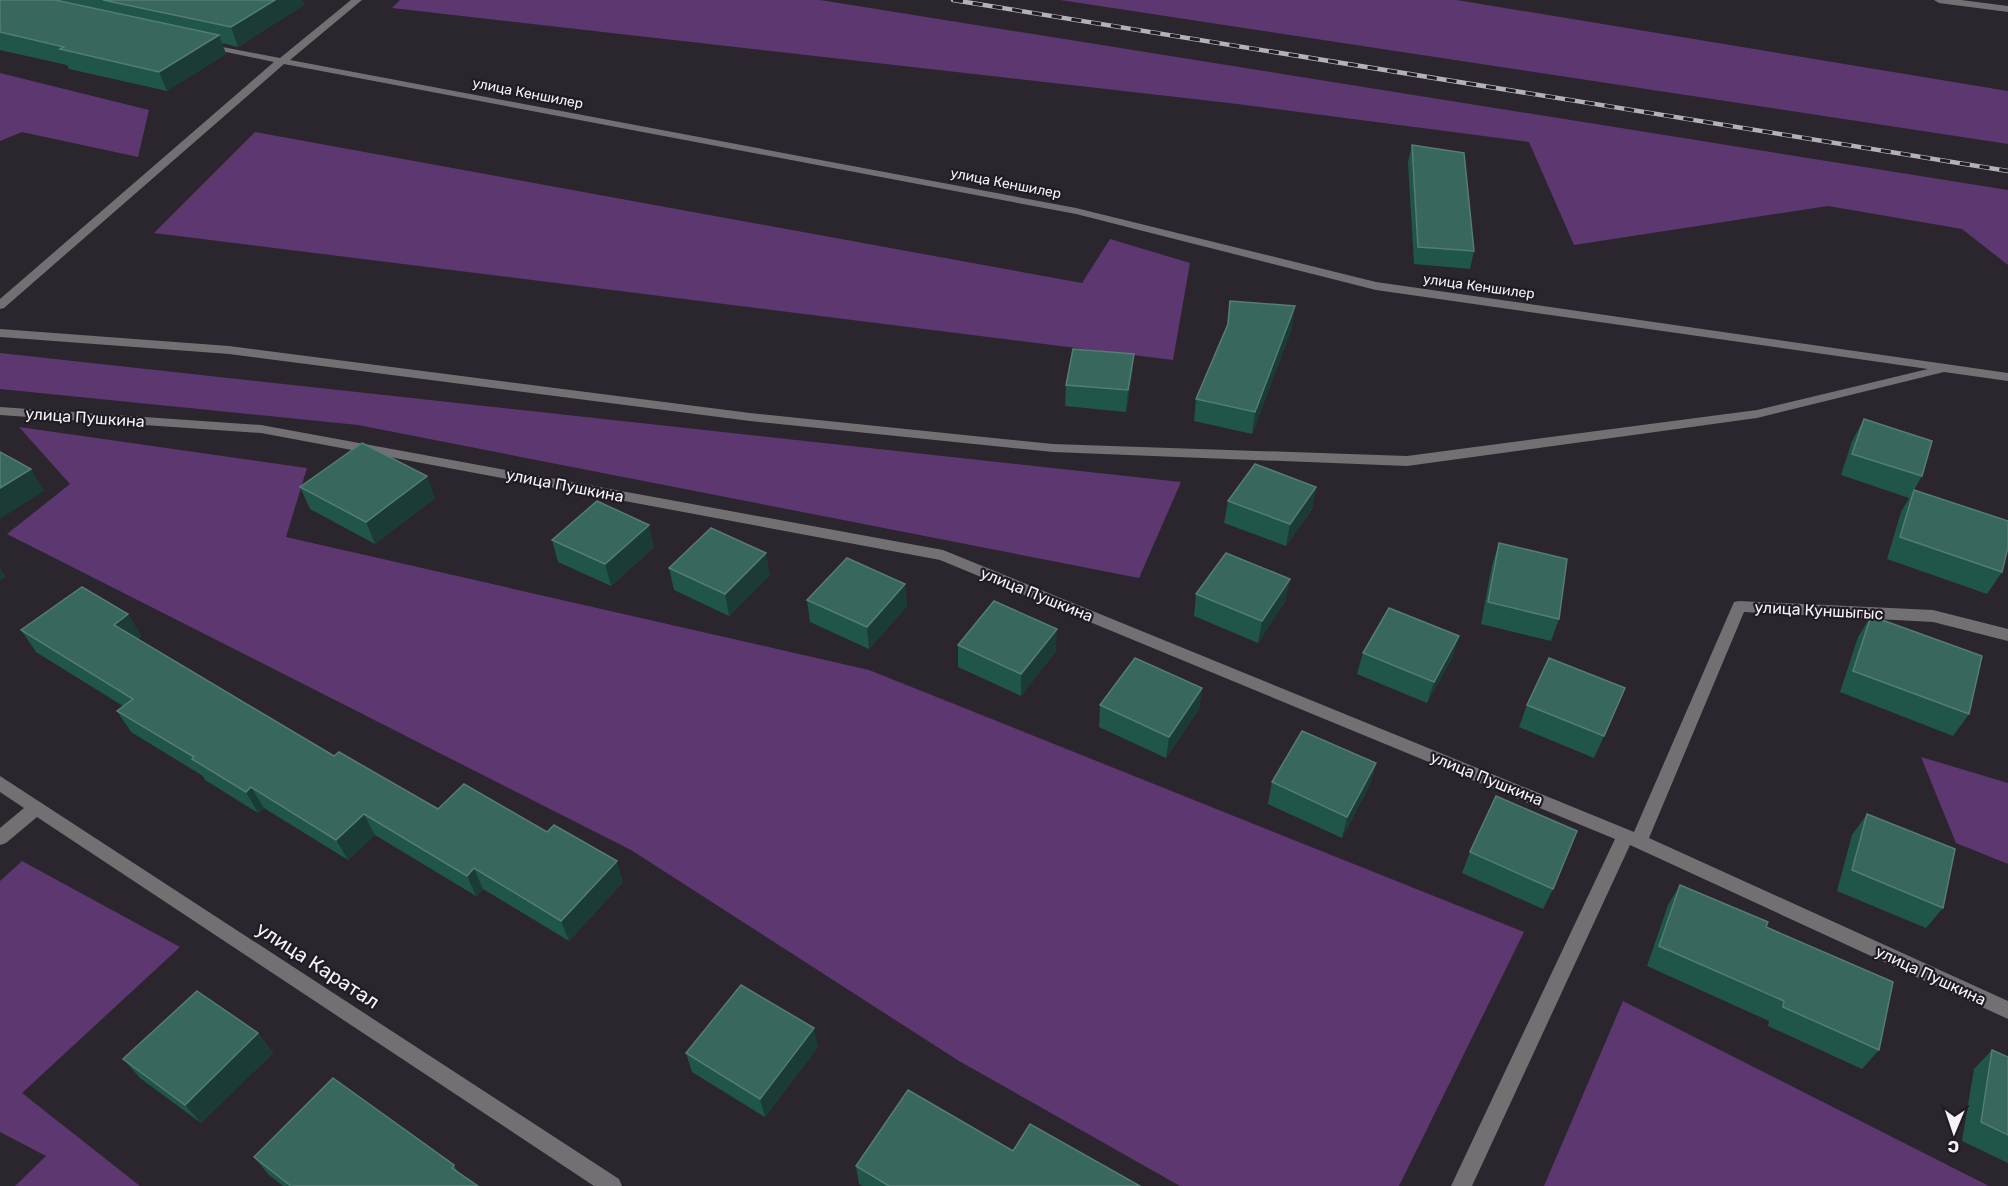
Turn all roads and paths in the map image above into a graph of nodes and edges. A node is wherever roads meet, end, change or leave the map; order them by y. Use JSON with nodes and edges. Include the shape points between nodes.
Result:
{"nodes":[{"id":1,"x":357,"y":0,"type":"edge"},
{"id":2,"x":1939,"y":0,"type":"edge"},
{"id":3,"x":2008,"y":9,"type":"edge"},
{"id":4,"x":192,"y":42,"type":"edge"},
{"id":5,"x":282,"y":61,"type":"junction"},
{"id":6,"x":0,"y":305,"type":"edge"},
{"id":7,"x":0,"y":333,"type":"edge"},
{"id":8,"x":1947,"y":369,"type":"junction"},
{"id":9,"x":2008,"y":377,"type":"edge"},
{"id":10,"x":0,"y":411,"type":"edge"},
{"id":11,"x":2008,"y":635,"type":"edge"},
{"id":12,"x":0,"y":783,"type":"edge"},
{"id":13,"x":37,"y":807,"type":"junction"},
{"id":14,"x":0,"y":838,"type":"edge"},
{"id":15,"x":1633,"y":838,"type":"junction"},
{"id":16,"x":2008,"y":1010,"type":"edge"},
{"id":17,"x":612,"y":1186,"type":"edge"},
{"id":18,"x":1461,"y":1186,"type":"edge"}],
"edges":[{"from":1,"to":5,"type":"street"},
{"from":2,"to":3,"type":"street"},
{"from":4,"to":5,"type":"street","name":"улица Кеншилер"},
{"from":5,"to":6,"type":"street"},
{"from":5,"to":8,"type":"street","name":"улица Кеншилер","via":[[1076,211],[1376,286]]},
{"from":7,"to":8,"type":"street","via":[[229,350],[750,417],[1053,448],[1407,461],[1757,414]]},
{"from":8,"to":9,"type":"street","name":"улица Кеншилер"},
{"from":10,"to":15,"type":"street","name":"улица Пушкина","via":[[261,429],[943,555]]},
{"from":11,"to":15,"type":"street","name":"улица Куншыгыс","via":[[1933,616],[1739,606]]},
{"from":12,"to":13,"type":"street","name":"улица Каратал"},
{"from":13,"to":14,"type":"street"},
{"from":13,"to":17,"type":"street","name":"улица Каратал"},
{"from":15,"to":16,"type":"street","name":"улица Пушкина"},
{"from":15,"to":18,"type":"street"}]}
